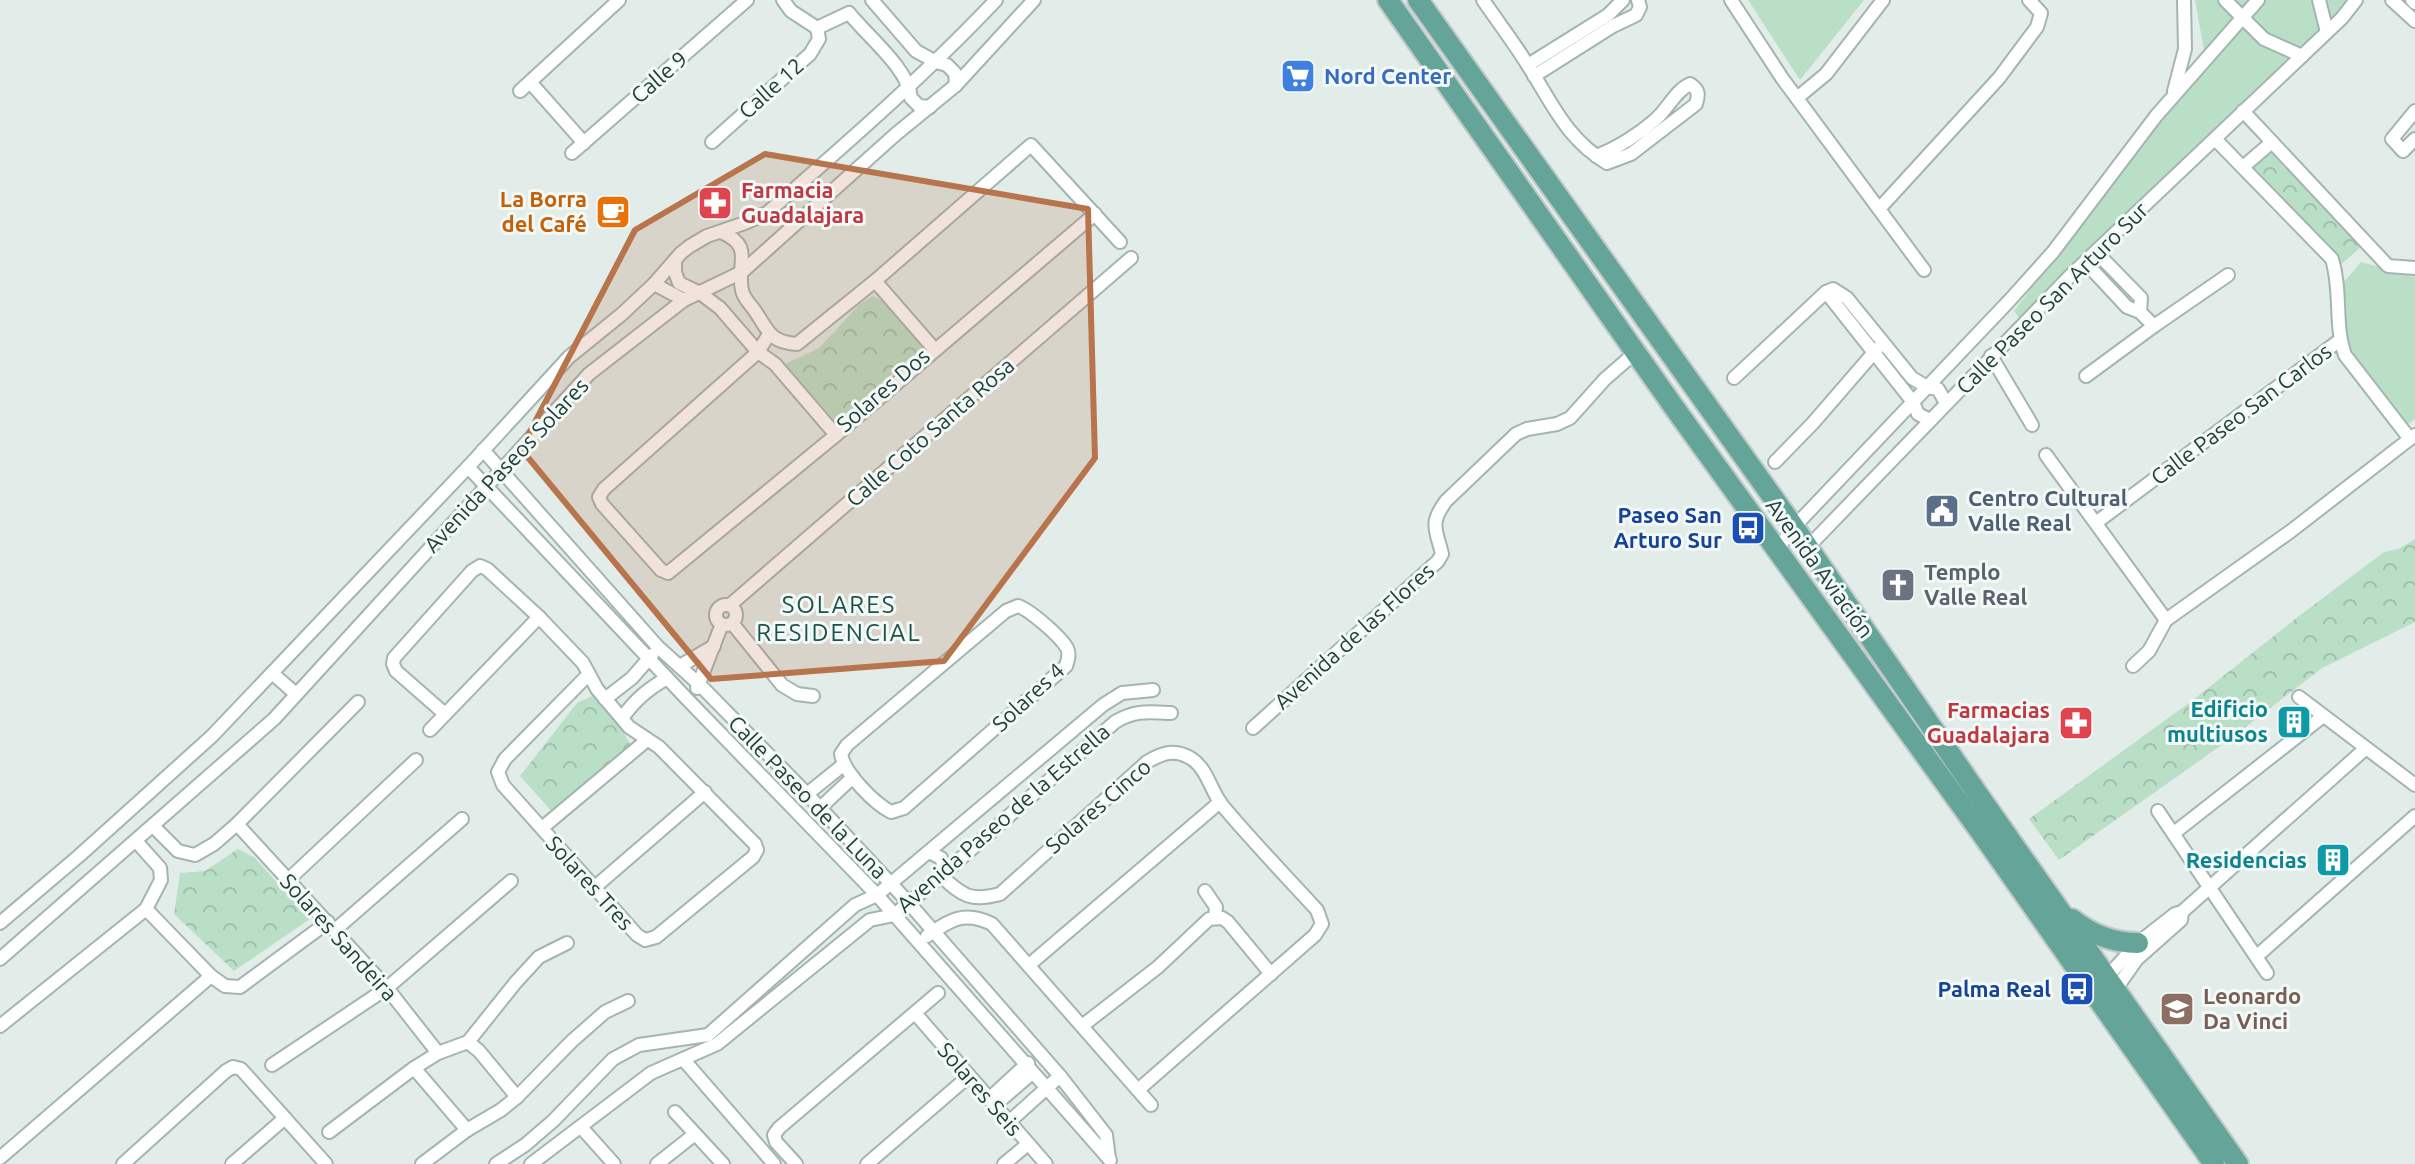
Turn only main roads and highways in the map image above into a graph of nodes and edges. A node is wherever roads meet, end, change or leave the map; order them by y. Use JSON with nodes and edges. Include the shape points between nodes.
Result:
{"nodes":[{"id":1,"x":1388,"y":0,"type":"edge"},
{"id":2,"x":1418,"y":0,"type":"edge"},
{"id":3,"x":2061,"y":911,"type":"junction"},
{"id":4,"x":2142,"y":947,"type":"road end"},
{"id":5,"x":2106,"y":992,"type":"junction"},
{"id":6,"x":2214,"y":1164,"type":"edge"},
{"id":7,"x":2238,"y":1164,"type":"edge"}],
"edges":[{"from":1,"to":5,"type":"main road","name":"Avenida Aviación","via":[[1777,550]]},
{"from":2,"to":3,"type":"main road","name":"Avenida Aviación"},
{"from":3,"to":4,"type":"main road","via":[[2084,929]]},
{"from":3,"to":5,"type":"main road","name":"Avenida Aviación"},
{"from":5,"to":6,"type":"main road","name":"Avenida Aviación"},
{"from":5,"to":7,"type":"main road","name":"Avenida Aviación"}]}
